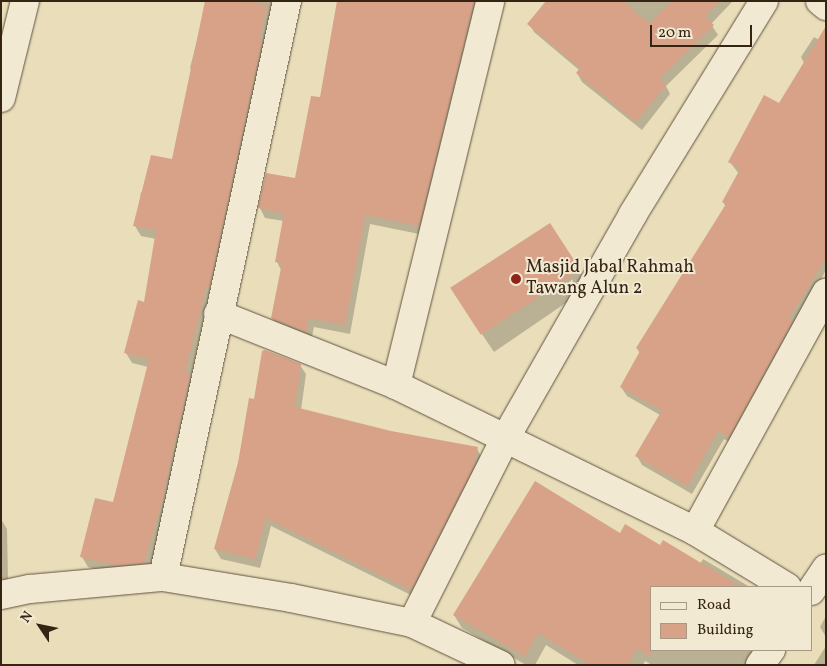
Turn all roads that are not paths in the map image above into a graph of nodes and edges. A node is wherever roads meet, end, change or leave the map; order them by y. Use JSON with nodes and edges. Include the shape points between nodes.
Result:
{"nodes":[{"id":1,"x":25,"y":1,"type":"edge"},
{"id":2,"x":287,"y":1,"type":"edge"},
{"id":3,"x":490,"y":1,"type":"edge"},
{"id":4,"x":764,"y":1,"type":"edge"},
{"id":5,"x":820,"y":1,"type":"edge"},
{"id":6,"x":826,"y":6,"type":"edge"},
{"id":7,"x":1,"y":98,"type":"edge"},
{"id":8,"x":826,"y":293,"type":"edge"},
{"id":9,"x":218,"y":314,"type":"junction"},
{"id":10,"x":396,"y":384,"type":"junction"},
{"id":11,"x":506,"y":437,"type":"junction"},
{"id":12,"x":695,"y":531,"type":"junction"},
{"id":13,"x":826,"y":569,"type":"edge"},
{"id":14,"x":163,"y":578,"type":"junction"},
{"id":15,"x":785,"y":586,"type":"edge"},
{"id":16,"x":812,"y":590,"type":"edge"},
{"id":17,"x":1,"y":595,"type":"edge"},
{"id":18,"x":412,"y":623,"type":"junction"},
{"id":19,"x":770,"y":651,"type":"edge"},
{"id":20,"x":501,"y":665,"type":"edge"},
{"id":21,"x":760,"y":665,"type":"edge"}],
"edges":[{"from":1,"to":7,"type":"street"},
{"from":2,"to":9,"type":"street"},
{"from":3,"to":10,"type":"street"},
{"from":4,"to":11,"type":"street","via":[[633,214]]},
{"from":5,"to":6,"type":"street"},
{"from":8,"to":12,"type":"street"},
{"from":9,"to":10,"type":"street"},
{"from":9,"to":14,"type":"street"},
{"from":10,"to":11,"type":"street"},
{"from":11,"to":12,"type":"street"},
{"from":11,"to":18,"type":"street"},
{"from":12,"to":15,"type":"street"},
{"from":13,"to":16,"type":"street"},
{"from":14,"to":17,"type":"street","via":[[30,589]]},
{"from":14,"to":18,"type":"street","via":[[291,598]]},
{"from":18,"to":20,"type":"street"},
{"from":19,"to":21,"type":"street"}]}
